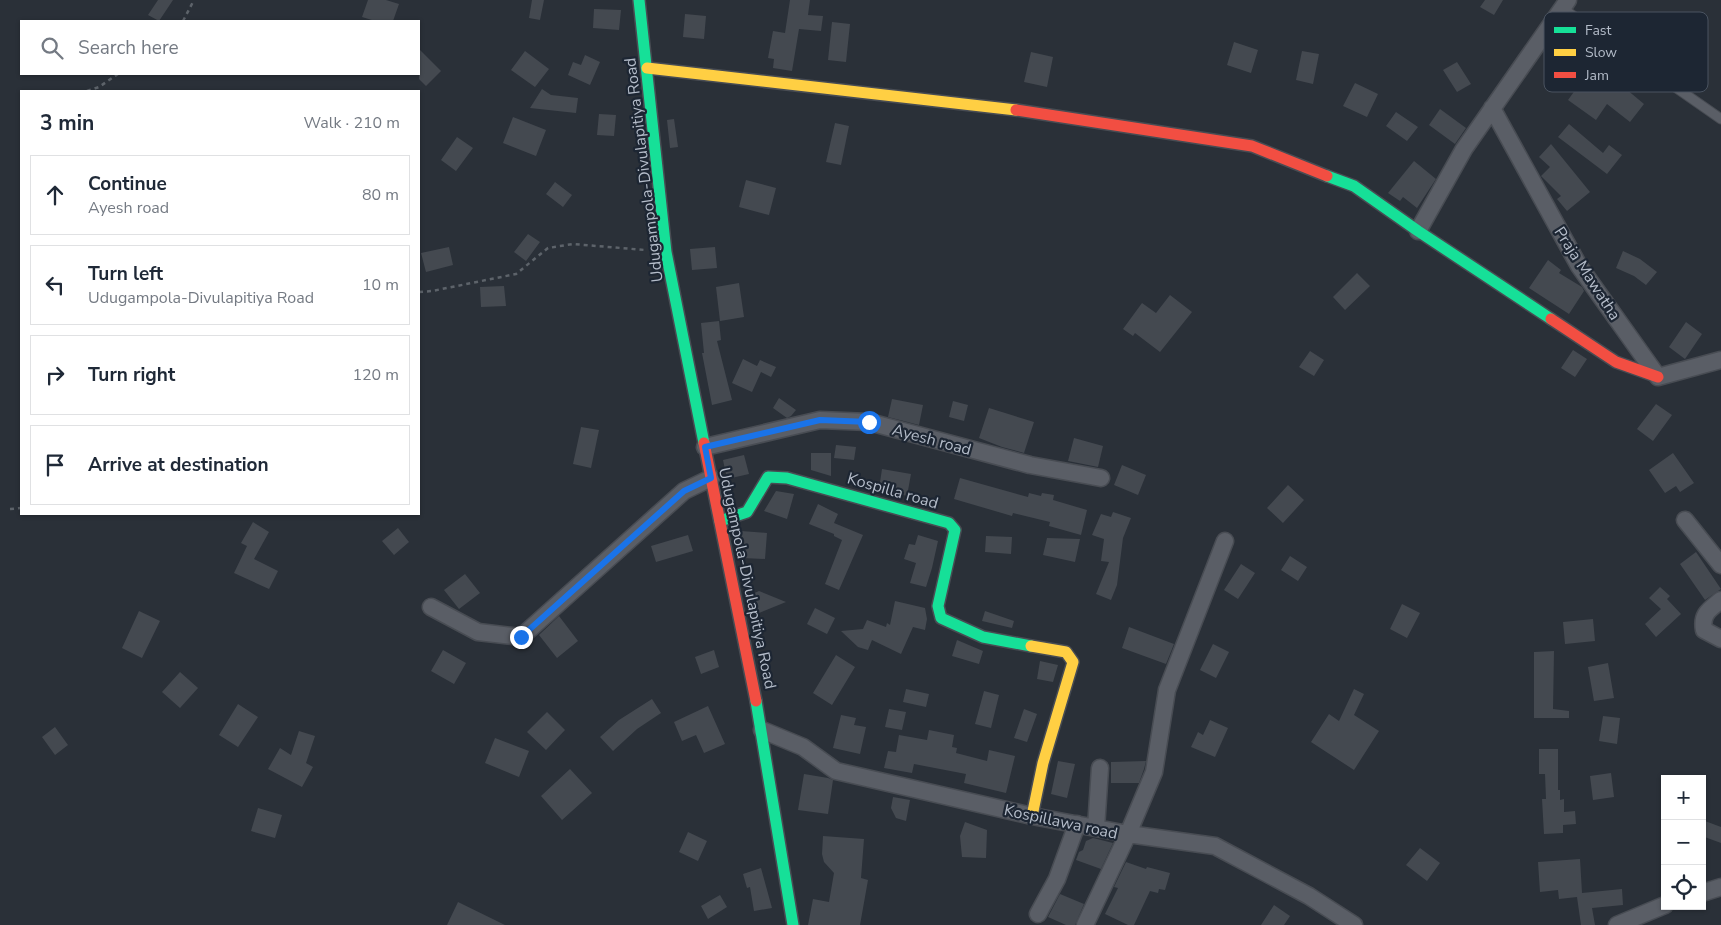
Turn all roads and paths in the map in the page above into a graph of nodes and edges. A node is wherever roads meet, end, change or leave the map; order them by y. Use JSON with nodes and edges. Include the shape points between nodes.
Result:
{"nodes":[{"id":1,"x":194,"y":0,"type":"edge"},
{"id":2,"x":639,"y":0,"type":"edge"},
{"id":3,"x":1565,"y":4,"type":"edge"},
{"id":4,"x":1576,"y":12,"type":"edge"},
{"id":5,"x":184,"y":20,"type":"edge"},
{"id":6,"x":1544,"y":34,"type":"edge"},
{"id":7,"x":647,"y":68,"type":"junction"},
{"id":8,"x":117,"y":75,"type":"edge"},
{"id":9,"x":90,"y":90,"type":"edge"},
{"id":10,"x":1684,"y":92,"type":"edge"},
{"id":11,"x":1492,"y":108,"type":"junction"},
{"id":12,"x":1721,"y":119,"type":"edge"},
{"id":13,"x":1418,"y":231,"type":"junction"},
{"id":14,"x":666,"y":252,"type":"junction"},
{"id":15,"x":420,"y":292,"type":"edge"},
{"id":16,"x":1721,"y":360,"type":"edge"},
{"id":17,"x":1658,"y":377,"type":"junction"},
{"id":18,"x":705,"y":447,"type":"junction"},
{"id":19,"x":711,"y":478,"type":"junction"},
{"id":20,"x":1101,"y":478,"type":"dead end"},
{"id":21,"x":20,"y":508,"type":"edge"},
{"id":22,"x":10,"y":509,"type":"dead end"},
{"id":23,"x":1685,"y":520,"type":"dead end"},
{"id":24,"x":720,"y":521,"type":"junction"},
{"id":25,"x":1225,"y":541,"type":"dead end"},
{"id":26,"x":1721,"y":565,"type":"edge"},
{"id":27,"x":1721,"y":600,"type":"edge"},
{"id":28,"x":431,"y":607,"type":"dead end"},
{"id":29,"x":1721,"y":639,"type":"edge"},
{"id":30,"x":762,"y":730,"type":"junction"},
{"id":31,"x":1100,"y":768,"type":"dead end"},
{"id":32,"x":1032,"y":816,"type":"junction"},
{"id":33,"x":1077,"y":824,"type":"junction"},
{"id":34,"x":1096,"y":828,"type":"junction"},
{"id":35,"x":1128,"y":834,"type":"junction"},
{"id":36,"x":1721,"y":888,"type":"edge"},
{"id":37,"x":1706,"y":892,"type":"edge"},
{"id":38,"x":1661,"y":907,"type":"edge"},
{"id":39,"x":1038,"y":914,"type":"dead end"},
{"id":40,"x":793,"y":925,"type":"edge"},
{"id":41,"x":1085,"y":925,"type":"edge"},
{"id":42,"x":1354,"y":925,"type":"edge"},
{"id":43,"x":1617,"y":925,"type":"edge"}],
"edges":[{"from":1,"to":5,"type":"path"},
{"from":2,"to":7,"type":"street","name":"Udugampola-Divulapitiya Road"},
{"from":3,"to":4,"type":"lane"},
{"from":6,"to":11,"type":"street"},
{"from":7,"to":13,"type":"street","via":[[1026,112],[1252,146],[1354,186]]},
{"from":7,"to":14,"type":"street","name":"Udugampola-Divulapitiya Road"},
{"from":8,"to":9,"type":"path"},
{"from":10,"to":12,"type":"lane"},
{"from":11,"to":13,"type":"street","via":[[1464,149]]},
{"from":11,"to":17,"type":"street","name":"Praja Mawatha","via":[[1579,266]]},
{"from":13,"to":17,"type":"street","via":[[1616,362]]},
{"from":14,"to":15,"type":"path","via":[[573,244],[548,248],[516,274]]},
{"from":14,"to":18,"type":"street","name":"Udugampola-Divulapitiya Road"},
{"from":16,"to":17,"type":"street"},
{"from":18,"to":19,"type":"street","name":"Udugampola-Divulapitiya Road"},
{"from":18,"to":20,"type":"street","name":"Ayesh road","via":[[820,420],[869,422],[1030,465]]},
{"from":19,"to":24,"type":"street","name":"Udugampola-Divulapitiya Road"},
{"from":19,"to":28,"type":"street","via":[[684,491],[521,637],[478,632]]},
{"from":21,"to":22,"type":"path"},
{"from":23,"to":26,"type":"street"},
{"from":24,"to":30,"type":"street","name":"Udugampola-Divulapitiya Road"},
{"from":24,"to":32,"type":"street","name":"Kospilla road","via":[[748,512],[768,478],[787,478],[949,523],[955,530],[938,606],[941,618],[984,637],[1066,652],[1073,662],[1043,762]]},
{"from":25,"to":35,"type":"street","via":[[1167,690],[1154,772]]},
{"from":27,"to":29,"type":"street","via":[[1706,612],[1703,622],[1704,630]]},
{"from":30,"to":32,"type":"street","name":"Kospillawa road","via":[[803,747],[836,771]]},
{"from":30,"to":40,"type":"street","name":"Udugampola-Divulapitiya Road"},
{"from":31,"to":34,"type":"street"},
{"from":32,"to":33,"type":"street","name":"Kospillawa road"},
{"from":33,"to":34,"type":"street","name":"Kospillawa road"},
{"from":33,"to":39,"type":"street","via":[[1057,879]]},
{"from":34,"to":35,"type":"street","name":"Kospillawa road"},
{"from":35,"to":41,"type":"street"},
{"from":35,"to":42,"type":"street","name":"Kospillawa road","via":[[1215,846],[1309,896]]},
{"from":36,"to":37,"type":"street"},
{"from":38,"to":43,"type":"street"}]}
